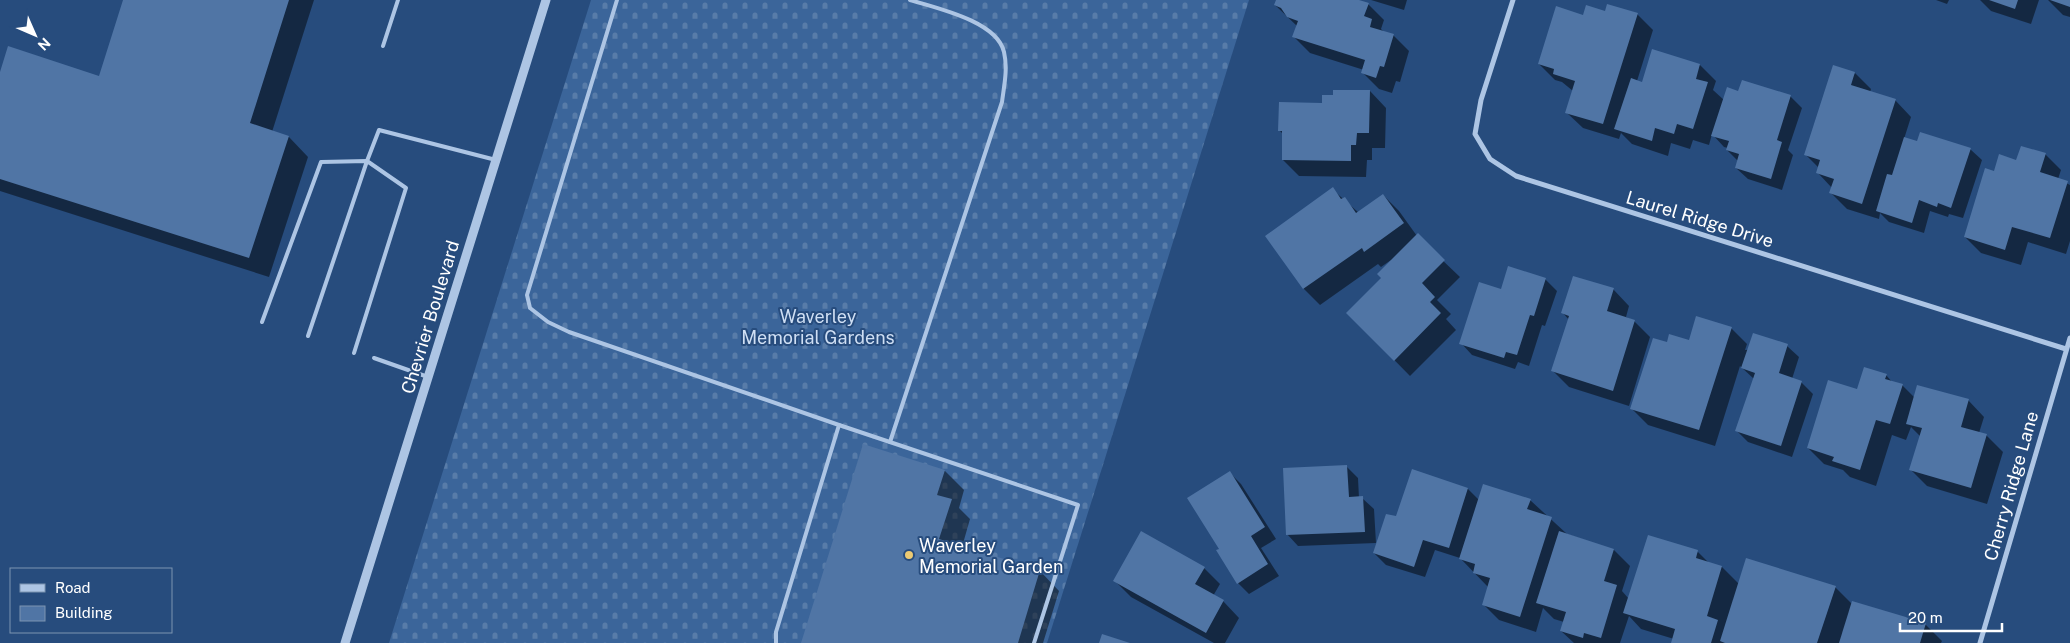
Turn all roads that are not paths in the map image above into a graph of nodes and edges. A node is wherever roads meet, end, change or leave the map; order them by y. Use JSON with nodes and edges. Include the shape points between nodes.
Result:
{"nodes":[{"id":1,"x":398,"y":0,"type":"edge"},
{"id":2,"x":546,"y":0,"type":"edge"},
{"id":3,"x":617,"y":0,"type":"edge"},
{"id":4,"x":910,"y":0,"type":"edge"},
{"id":5,"x":1513,"y":0,"type":"edge"},
{"id":6,"x":383,"y":46,"type":"dead end"},
{"id":7,"x":496,"y":160,"type":"junction"},
{"id":8,"x":367,"y":161,"type":"junction"},
{"id":9,"x":262,"y":322,"type":"dead end"},
{"id":10,"x":308,"y":336,"type":"dead end"},
{"id":11,"x":2070,"y":338,"type":"edge"},
{"id":12,"x":2066,"y":349,"type":"junction"},
{"id":13,"x":354,"y":353,"type":"dead end"},
{"id":14,"x":374,"y":358,"type":"dead end"},
{"id":15,"x":428,"y":377,"type":"junction"},
{"id":16,"x":839,"y":425,"type":"junction"},
{"id":17,"x":890,"y":442,"type":"junction"},
{"id":18,"x":345,"y":643,"type":"edge"},
{"id":19,"x":776,"y":643,"type":"edge"},
{"id":20,"x":1034,"y":643,"type":"edge"},
{"id":21,"x":1980,"y":643,"type":"edge"}],
"edges":[{"from":1,"to":6,"type":"lane"},
{"from":2,"to":7,"type":"street","name":"Chevrier Boulevard"},
{"from":3,"to":16,"type":"lane","via":[[527,295],[530,308],[569,332]]},
{"from":4,"to":17,"type":"lane","via":[[959,14],[990,32],[1004,50],[1006,75],[1002,102]]},
{"from":5,"to":12,"type":"street","name":"Laurel Ridge Drive","via":[[1481,100],[1475,134],[1490,159],[1516,176]]},
{"from":7,"to":8,"type":"lane","via":[[379,130]]},
{"from":7,"to":15,"type":"street","name":"Chevrier Boulevard"},
{"from":8,"to":9,"type":"lane","via":[[321,162]]},
{"from":8,"to":10,"type":"lane"},
{"from":8,"to":13,"type":"lane","via":[[406,188]]},
{"from":11,"to":12,"type":"street","name":"Cherry Ridge Lane"},
{"from":12,"to":21,"type":"street","name":"Cherry Ridge Lane"},
{"from":14,"to":15,"type":"lane"},
{"from":15,"to":18,"type":"street","name":"Chevrier Boulevard"},
{"from":16,"to":17,"type":"lane"},
{"from":16,"to":19,"type":"lane","via":[[776,632]]},
{"from":17,"to":20,"type":"lane","via":[[1078,505]]}]}
